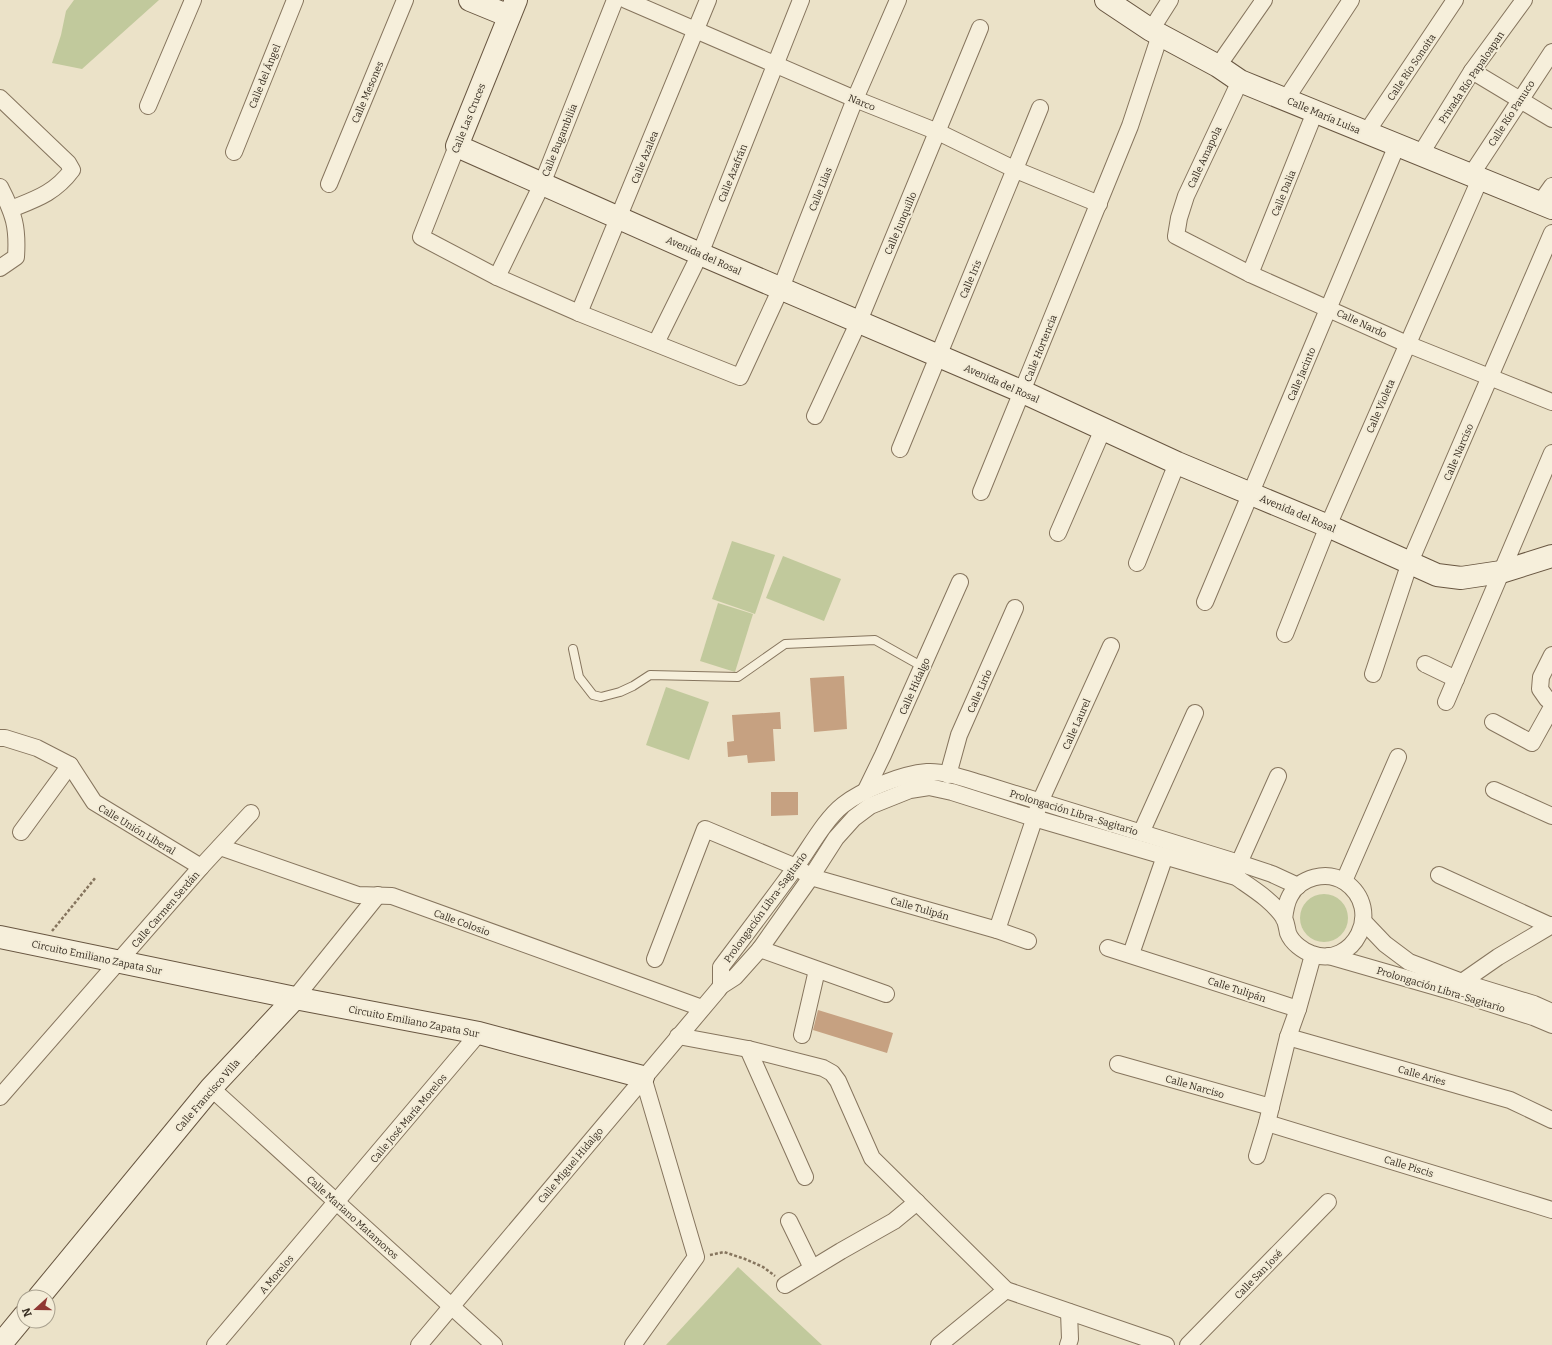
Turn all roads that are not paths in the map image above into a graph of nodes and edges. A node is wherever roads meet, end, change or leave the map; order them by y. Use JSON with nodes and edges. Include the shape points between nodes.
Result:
{"nodes":[{"id":1,"x":193,"y":0,"type":"edge"},
{"id":2,"x":295,"y":0,"type":"edge"},
{"id":3,"x":405,"y":0,"type":"edge"},
{"id":4,"x":470,"y":0,"type":"edge"},
{"id":5,"x":615,"y":0,"type":"edge"},
{"id":6,"x":626,"y":0,"type":"edge"},
{"id":7,"x":708,"y":0,"type":"edge"},
{"id":8,"x":801,"y":0,"type":"edge"},
{"id":9,"x":898,"y":0,"type":"edge"},
{"id":10,"x":1106,"y":0,"type":"edge"},
{"id":11,"x":1170,"y":0,"type":"edge"},
{"id":12,"x":1264,"y":0,"type":"edge"},
{"id":13,"x":1351,"y":0,"type":"edge"},
{"id":14,"x":1456,"y":0,"type":"edge"},
{"id":15,"x":1524,"y":0,"type":"edge"},
{"id":16,"x":512,"y":8,"type":"edge"},
{"id":17,"x":980,"y":28,"type":"dead end"},
{"id":18,"x":696,"y":30,"type":"junction"},
{"id":19,"x":1155,"y":32,"type":"junction"},
{"id":20,"x":1552,"y":52,"type":"edge"},
{"id":21,"x":776,"y":65,"type":"junction"},
{"id":22,"x":1218,"y":66,"type":"junction"},
{"id":23,"x":1472,"y":71,"type":"junction"},
{"id":24,"x":1240,"y":81,"type":"junction"},
{"id":25,"x":0,"y":98,"type":"edge"},
{"id":26,"x":1286,"y":98,"type":"junction"},
{"id":27,"x":855,"y":99,"type":"junction"},
{"id":28,"x":1520,"y":100,"type":"junction"},
{"id":29,"x":148,"y":106,"type":"dead end"},
{"id":30,"x":1040,"y":108,"type":"dead end"},
{"id":31,"x":1315,"y":112,"type":"junction"},
{"id":32,"x":1552,"y":119,"type":"edge"},
{"id":33,"x":938,"y":132,"type":"junction"},
{"id":34,"x":1366,"y":133,"type":"junction"},
{"id":35,"x":1397,"y":145,"type":"junction"},
{"id":36,"x":457,"y":146,"type":"junction"},
{"id":37,"x":234,"y":152,"type":"dead end"},
{"id":38,"x":1420,"y":155,"type":"junction"},
{"id":39,"x":1016,"y":170,"type":"junction"},
{"id":40,"x":1476,"y":177,"type":"junction"},
{"id":41,"x":329,"y":184,"type":"dead end"},
{"id":42,"x":542,"y":184,"type":"junction"},
{"id":43,"x":0,"y":187,"type":"edge"},
{"id":44,"x":1548,"y":199,"type":"edge"},
{"id":45,"x":1099,"y":204,"type":"junction"},
{"id":46,"x":11,"y":209,"type":"junction"},
{"id":47,"x":619,"y":218,"type":"junction"},
{"id":48,"x":1552,"y":233,"type":"edge"},
{"id":49,"x":1176,"y":236,"type":"joint"},
{"id":50,"x":700,"y":254,"type":"junction"},
{"id":51,"x":0,"y":268,"type":"edge"},
{"id":52,"x":1250,"y":274,"type":"junction"},
{"id":53,"x":497,"y":277,"type":"junction"},
{"id":54,"x":781,"y":288,"type":"junction"},
{"id":55,"x":1328,"y":308,"type":"junction"},
{"id":56,"x":578,"y":313,"type":"junction"},
{"id":57,"x":859,"y":321,"type":"junction"},
{"id":58,"x":656,"y":343,"type":"junction"},
{"id":59,"x":1407,"y":344,"type":"junction"},
{"id":60,"x":938,"y":355,"type":"junction"},
{"id":61,"x":1490,"y":377,"type":"junction"},
{"id":62,"x":1023,"y":392,"type":"junction"},
{"id":63,"x":1552,"y":402,"type":"edge"},
{"id":64,"x":816,"y":416,"type":"dead end"},
{"id":65,"x":1103,"y":429,"type":"junction"},
{"id":66,"x":900,"y":449,"type":"dead end"},
{"id":67,"x":1552,"y":453,"type":"edge"},
{"id":68,"x":1177,"y":463,"type":"junction"},
{"id":69,"x":981,"y":492,"type":"dead end"},
{"id":70,"x":1250,"y":493,"type":"junction"},
{"id":71,"x":1328,"y":526,"type":"junction"},
{"id":72,"x":1058,"y":533,"type":"dead end"},
{"id":73,"x":1552,"y":556,"type":"edge"},
{"id":74,"x":1410,"y":562,"type":"junction"},
{"id":75,"x":1136,"y":563,"type":"dead end"},
{"id":76,"x":1501,"y":572,"type":"junction"},
{"id":77,"x":960,"y":582,"type":"dead end"},
{"id":78,"x":1205,"y":602,"type":"dead end"},
{"id":79,"x":1015,"y":608,"type":"dead end"},
{"id":80,"x":1285,"y":634,"type":"dead end"},
{"id":81,"x":1111,"y":646,"type":"dead end"},
{"id":82,"x":573,"y":649,"type":"dead end"},
{"id":83,"x":1552,"y":655,"type":"edge"},
{"id":84,"x":1425,"y":664,"type":"dead end"},
{"id":85,"x":923,"y":667,"type":"junction"},
{"id":86,"x":1373,"y":674,"type":"dead end"},
{"id":87,"x":1456,"y":679,"type":"junction"},
{"id":88,"x":1552,"y":701,"type":"edge"},
{"id":89,"x":1446,"y":702,"type":"dead end"},
{"id":90,"x":1552,"y":707,"type":"edge"},
{"id":91,"x":1195,"y":714,"type":"dead end"},
{"id":92,"x":1493,"y":722,"type":"dead end"},
{"id":93,"x":0,"y":738,"type":"edge"},
{"id":94,"x":1398,"y":757,"type":"dead end"},
{"id":95,"x":70,"y":765,"type":"junction"},
{"id":96,"x":948,"y":775,"type":"junction"},
{"id":97,"x":1278,"y":776,"type":"dead end"},
{"id":98,"x":866,"y":790,"type":"junction"},
{"id":99,"x":1494,"y":790,"type":"dead end"},
{"id":100,"x":1040,"y":802,"type":"junction"},
{"id":101,"x":251,"y":813,"type":"dead end"},
{"id":102,"x":1552,"y":816,"type":"edge"},
{"id":103,"x":1034,"y":818,"type":"junction"},
{"id":104,"x":22,"y":832,"type":"dead end"},
{"id":105,"x":1141,"y":833,"type":"junction"},
{"id":106,"x":220,"y":847,"type":"junction"},
{"id":107,"x":1165,"y":856,"type":"junction"},
{"id":108,"x":201,"y":867,"type":"junction"},
{"id":109,"x":796,"y":867,"type":"junction"},
{"id":110,"x":1238,"y":870,"type":"junction"},
{"id":111,"x":1439,"y":875,"type":"dead end"},
{"id":112,"x":811,"y":877,"type":"junction"},
{"id":113,"x":1344,"y":881,"type":"junction"},
{"id":114,"x":1298,"y":886,"type":"junction"},
{"id":115,"x":378,"y":894,"type":"junction"},
{"id":116,"x":1284,"y":919,"type":"junction"},
{"id":117,"x":1364,"y":922,"type":"junction"},
{"id":118,"x":1551,"y":925,"type":"edge"},
{"id":119,"x":997,"y":930,"type":"junction"},
{"id":120,"x":0,"y":937,"type":"edge"},
{"id":121,"x":1028,"y":941,"type":"dead end"},
{"id":122,"x":1108,"y":948,"type":"dead end"},
{"id":123,"x":760,"y":949,"type":"junction"},
{"id":124,"x":1131,"y":954,"type":"junction"},
{"id":125,"x":1313,"y":955,"type":"junction"},
{"id":126,"x":1329,"y":956,"type":"junction"},
{"id":127,"x":655,"y":960,"type":"dead end"},
{"id":128,"x":120,"y":961,"type":"junction"},
{"id":129,"x":817,"y":970,"type":"junction"},
{"id":130,"x":721,"y":986,"type":"junction"},
{"id":131,"x":1458,"y":987,"type":"junction"},
{"id":132,"x":886,"y":994,"type":"dead end"},
{"id":133,"x":295,"y":998,"type":"junction"},
{"id":134,"x":702,"y":1008,"type":"junction"},
{"id":135,"x":1298,"y":1008,"type":"junction"},
{"id":136,"x":1552,"y":1012,"type":"edge"},
{"id":137,"x":1552,"y":1025,"type":"edge"},
{"id":138,"x":479,"y":1033,"type":"junction"},
{"id":139,"x":802,"y":1035,"type":"dead end"},
{"id":140,"x":678,"y":1036,"type":"junction"},
{"id":141,"x":1288,"y":1037,"type":"junction"},
{"id":142,"x":748,"y":1049,"type":"junction"},
{"id":143,"x":1118,"y":1064,"type":"dead end"},
{"id":144,"x":643,"y":1077,"type":"junction"},
{"id":145,"x":211,"y":1088,"type":"junction"},
{"id":146,"x":0,"y":1097,"type":"edge"},
{"id":147,"x":1271,"y":1107,"type":"junction"},
{"id":148,"x":1552,"y":1120,"type":"edge"},
{"id":149,"x":1267,"y":1123,"type":"junction"},
{"id":150,"x":1257,"y":1156,"type":"dead end"},
{"id":151,"x":805,"y":1177,"type":"dead end"},
{"id":152,"x":337,"y":1202,"type":"junction"},
{"id":153,"x":916,"y":1202,"type":"junction"},
{"id":154,"x":1328,"y":1202,"type":"dead end"},
{"id":155,"x":1552,"y":1210,"type":"edge"},
{"id":156,"x":789,"y":1221,"type":"dead end"},
{"id":157,"x":812,"y":1268,"type":"junction"},
{"id":158,"x":785,"y":1285,"type":"road end"},
{"id":159,"x":46,"y":1289,"type":"edge"},
{"id":160,"x":1006,"y":1290,"type":"junction"},
{"id":161,"x":452,"y":1306,"type":"junction"},
{"id":162,"x":1069,"y":1312,"type":"junction"},
{"id":163,"x":16,"y":1326,"type":"edge"},
{"id":164,"x":0,"y":1345,"type":"edge"},
{"id":165,"x":215,"y":1345,"type":"edge"},
{"id":166,"x":419,"y":1345,"type":"edge"},
{"id":167,"x":494,"y":1345,"type":"edge"},
{"id":168,"x":633,"y":1345,"type":"edge"},
{"id":169,"x":939,"y":1345,"type":"edge"},
{"id":170,"x":1068,"y":1345,"type":"edge"},
{"id":171,"x":1166,"y":1345,"type":"edge"},
{"id":172,"x":1188,"y":1345,"type":"edge"}],
"edges":[{"from":1,"to":29,"type":"street"},
{"from":2,"to":37,"type":"street","name":"Calle del Ángel"},
{"from":3,"to":41,"type":"street","name":"Calle Mesones"},
{"from":4,"to":16,"type":"street"},
{"from":5,"to":42,"type":"street","name":"Calle Bugambilia"},
{"from":6,"to":18,"type":"street","name":"Narco"},
{"from":7,"to":18,"type":"street","name":"Calle Azalea"},
{"from":8,"to":21,"type":"street","name":"Calle Azafrán"},
{"from":9,"to":27,"type":"street","name":"Calle Lilas"},
{"from":10,"to":19,"type":"street","name":"Calle María Luisa"},
{"from":11,"to":19,"type":"street"},
{"from":12,"to":22,"type":"street"},
{"from":13,"to":26,"type":"street"},
{"from":14,"to":34,"type":"street","name":"Calle Río Sonoita"},
{"from":15,"to":23,"type":"street","name":"Privada Río Papaloapan"},
{"from":16,"to":36,"type":"street","name":"Calle Las Cruces"},
{"from":17,"to":33,"type":"street","name":"Calle Junquillo"},
{"from":18,"to":21,"type":"street","name":"Narco"},
{"from":18,"to":47,"type":"street","name":"Calle Azalea"},
{"from":19,"to":22,"type":"street","name":"Calle María Luisa"},
{"from":19,"to":45,"type":"street","via":[[1130,126]]},
{"from":20,"to":28,"type":"street","name":"Calle Río Panuco"},
{"from":21,"to":27,"type":"street","name":"Narco"},
{"from":21,"to":50,"type":"street","name":"Calle Azafrán"},
{"from":22,"to":24,"type":"street","name":"Calle María Luisa"},
{"from":23,"to":28,"type":"street"},
{"from":23,"to":38,"type":"street","name":"Privada Río Papaloapan"},
{"from":24,"to":26,"type":"street","name":"Calle María Luisa"},
{"from":24,"to":49,"type":"street","name":"Calle Amapola","via":[[1186,196]]},
{"from":25,"to":46,"type":"street","via":[[68,163],[72,170],[43,197]]},
{"from":26,"to":31,"type":"street","name":"Calle María Luisa"},
{"from":27,"to":33,"type":"street","name":"Narco"},
{"from":27,"to":54,"type":"street","name":"Calle Lilas"},
{"from":28,"to":32,"type":"street"},
{"from":28,"to":40,"type":"street","name":"Calle Río Panuco"},
{"from":30,"to":39,"type":"street","name":"Calle Iris"},
{"from":31,"to":34,"type":"street","name":"Calle María Luisa"},
{"from":31,"to":52,"type":"street","name":"Calle Dalia"},
{"from":33,"to":39,"type":"street","name":"Narco"},
{"from":33,"to":57,"type":"street","name":"Calle Junquillo"},
{"from":34,"to":35,"type":"street","name":"Calle María Luisa"},
{"from":35,"to":38,"type":"street","name":"Calle María Luisa"},
{"from":35,"to":55,"type":"street","name":"Calle Jacinto"},
{"from":36,"to":42,"type":"street","name":"Avenida del Rosal"},
{"from":36,"to":53,"type":"street","name":"Calle Las Cruces","via":[[421,237]]},
{"from":38,"to":40,"type":"street","name":"Calle María Luisa"},
{"from":39,"to":45,"type":"street","name":"Narco"},
{"from":39,"to":60,"type":"street","name":"Calle Iris"},
{"from":40,"to":44,"type":"street","name":"Calle María Luisa"},
{"from":40,"to":59,"type":"street","name":"Calle Violeta"},
{"from":42,"to":47,"type":"street","name":"Avenida del Rosal"},
{"from":42,"to":53,"type":"street","name":"Calle Bugambilia"},
{"from":43,"to":46,"type":"street"},
{"from":45,"to":62,"type":"street","name":"Calle Hortencia"},
{"from":46,"to":51,"type":"street","via":[[17,237],[16,257]]},
{"from":47,"to":50,"type":"street","name":"Avenida del Rosal"},
{"from":47,"to":56,"type":"street","name":"Calle Azalea"},
{"from":48,"to":61,"type":"street","name":"Calle Narciso"},
{"from":49,"to":52,"type":"street","name":"Calle Nardo"},
{"from":50,"to":54,"type":"street","name":"Avenida del Rosal"},
{"from":50,"to":58,"type":"street","name":"Calle Azafrán"},
{"from":52,"to":55,"type":"street","name":"Calle Nardo"},
{"from":53,"to":56,"type":"street"},
{"from":54,"to":57,"type":"street","name":"Avenida del Rosal"},
{"from":54,"to":58,"type":"street","name":"Calle Lilas","via":[[740,377]]},
{"from":55,"to":59,"type":"street","name":"Calle Nardo"},
{"from":55,"to":70,"type":"street","name":"Calle Jacinto"},
{"from":56,"to":58,"type":"street"},
{"from":57,"to":60,"type":"street","name":"Avenida del Rosal"},
{"from":57,"to":64,"type":"street","name":"Calle Junquillo"},
{"from":59,"to":61,"type":"street","name":"Calle Nardo"},
{"from":59,"to":71,"type":"street","name":"Calle Violeta"},
{"from":60,"to":62,"type":"street","name":"Avenida del Rosal"},
{"from":60,"to":66,"type":"street","name":"Calle Iris"},
{"from":61,"to":63,"type":"street","name":"Calle Nardo"},
{"from":61,"to":74,"type":"street","name":"Calle Narciso"},
{"from":62,"to":65,"type":"street","name":"Avenida del Rosal"},
{"from":62,"to":69,"type":"street","name":"Calle Hortencia"},
{"from":65,"to":68,"type":"street","name":"Avenida del Rosal"},
{"from":65,"to":72,"type":"street"},
{"from":67,"to":76,"type":"street"},
{"from":68,"to":70,"type":"street","name":"Avenida del Rosal"},
{"from":68,"to":75,"type":"street"},
{"from":70,"to":71,"type":"street","name":"Avenida del Rosal"},
{"from":70,"to":78,"type":"street","name":"Calle Jacinto"},
{"from":71,"to":74,"type":"street","name":"Avenida del Rosal"},
{"from":71,"to":80,"type":"street","name":"Calle Violeta"},
{"from":73,"to":76,"type":"street","name":"Avenida del Rosal"},
{"from":74,"to":76,"type":"street","name":"Avenida del Rosal","via":[[1436,575],[1461,578]]},
{"from":74,"to":86,"type":"street","name":"Calle Narciso"},
{"from":76,"to":87,"type":"street"},
{"from":77,"to":85,"type":"street","name":"Calle Hidalgo"},
{"from":79,"to":96,"type":"street","name":"Calle Lirio","via":[[959,735]]},
{"from":81,"to":100,"type":"street","name":"Calle Laurel"},
{"from":82,"to":85,"type":"lane","via":[[579,677],[593,694],[601,697],[620,692],[650,675],[738,677],[785,644],[875,640]]},
{"from":83,"to":88,"type":"street","via":[[1541,677],[1540,689],[1547,699]]},
{"from":84,"to":87,"type":"street"},
{"from":85,"to":98,"type":"street","name":"Calle Hidalgo"},
{"from":87,"to":89,"type":"street"},
{"from":90,"to":92,"type":"street","via":[[1532,743]]},
{"from":91,"to":105,"type":"street"},
{"from":93,"to":95,"type":"street","name":"Calle Unión Liberal","via":[[37,748]]},
{"from":94,"to":113,"type":"street"},
{"from":95,"to":104,"type":"street"},
{"from":95,"to":108,"type":"street","name":"Calle Unión Liberal","via":[[94,802]]},
{"from":96,"to":98,"type":"street","name":"Prolongación Libra-Sagitario","via":[[928,772]]},
{"from":96,"to":100,"type":"street","name":"Prolongación Libra-Sagitario"},
{"from":97,"to":110,"type":"street"},
{"from":98,"to":109,"type":"street","name":"Prolongación Libra-Sagitario","via":[[842,805]]},
{"from":99,"to":102,"type":"street"},
{"from":100,"to":103,"type":"street","name":"Calle Laurel"},
{"from":100,"to":105,"type":"street","name":"Prolongación Libra-Sagitario"},
{"from":101,"to":106,"type":"street","name":"Calle Carmen Serdán"},
{"from":103,"to":107,"type":"street","name":"Prolongación Libra-Sagitario"},
{"from":103,"to":112,"type":"street","name":"Prolongación Libra-Sagitario","via":[[952,792],[929,788],[910,790],[870,806],[854,818],[836,838]]},
{"from":103,"to":119,"type":"street","name":"Calle Laurel"},
{"from":105,"to":110,"type":"street","name":"Prolongación Libra-Sagitario"},
{"from":106,"to":108,"type":"street","name":"Calle Carmen Serdán"},
{"from":106,"to":115,"type":"street","name":"Calle Colosio","via":[[358,895]]},
{"from":107,"to":110,"type":"street","name":"Prolongación Libra-Sagitario"},
{"from":107,"to":124,"type":"street"},
{"from":108,"to":128,"type":"street","name":"Calle Carmen Serdán"},
{"from":109,"to":112,"type":"street","name":"Calle Tulipán"},
{"from":109,"to":127,"type":"street","name":"Calle Tulipán","via":[[705,829]]},
{"from":109,"to":130,"type":"street","name":"Prolongación Libra-Sagitario","via":[[721,967]]},
{"from":110,"to":114,"type":"street","name":"Prolongación Libra-Sagitario","via":[[1272,874]]},
{"from":110,"to":116,"type":"street","name":"Prolongación Libra-Sagitario"},
{"from":111,"to":118,"type":"street"},
{"from":112,"to":119,"type":"street","name":"Calle Tulipán"},
{"from":112,"to":123,"type":"street","name":"Prolongación Libra-Sagitario"},
{"from":113,"to":114,"type":"street","via":[[1320,876],[1308,879]]},
{"from":113,"to":117,"type":"street","via":[[1360,898]]},
{"from":114,"to":116,"type":"street","via":[[1290,895]]},
{"from":115,"to":133,"type":"street","name":"Calle Francisco Villa"},
{"from":115,"to":134,"type":"street","name":"Calle Colosio","via":[[392,896]]},
{"from":116,"to":125,"type":"street","via":[[1289,935],[1299,947]]},
{"from":117,"to":126,"type":"street","via":[[1357,939],[1344,951]]},
{"from":117,"to":131,"type":"street","name":"Prolongación Libra-Sagitario","via":[[1385,944],[1409,962]]},
{"from":118,"to":131,"type":"street","via":[[1498,957]]},
{"from":119,"to":121,"type":"street","name":"Calle Tulipán"},
{"from":120,"to":128,"type":"street","name":"Circuito Emiliano Zapata Sur"},
{"from":122,"to":124,"type":"street","name":"Calle Tulipán"},
{"from":123,"to":129,"type":"street"},
{"from":123,"to":130,"type":"street","name":"Prolongación Libra-Sagitario","via":[[735,977]]},
{"from":124,"to":135,"type":"street","name":"Calle Tulipán"},
{"from":125,"to":126,"type":"street"},
{"from":125,"to":135,"type":"street"},
{"from":126,"to":131,"type":"street","name":"Prolongación Libra-Sagitario"},
{"from":128,"to":133,"type":"street","name":"Circuito Emiliano Zapata Sur"},
{"from":128,"to":146,"type":"street","name":"Calle Carmen Serdán"},
{"from":129,"to":132,"type":"street"},
{"from":129,"to":139,"type":"street"},
{"from":130,"to":134,"type":"street","name":"Calle Miguel Hidalgo"},
{"from":131,"to":136,"type":"street","name":"Prolongación Libra-Sagitario","via":[[1534,1004]]},
{"from":131,"to":137,"type":"street","name":"Prolongación Libra-Sagitario"},
{"from":133,"to":138,"type":"street","name":"Circuito Emiliano Zapata Sur"},
{"from":133,"to":145,"type":"street","name":"Calle Francisco Villa"},
{"from":134,"to":140,"type":"street","name":"Calle Miguel Hidalgo"},
{"from":135,"to":141,"type":"street"},
{"from":138,"to":144,"type":"street","name":"Circuito Emiliano Zapata Sur"},
{"from":138,"to":152,"type":"street","name":"Calle José María Morelos"},
{"from":140,"to":142,"type":"street"},
{"from":140,"to":144,"type":"street","name":"Calle Miguel Hidalgo"},
{"from":141,"to":147,"type":"street"},
{"from":141,"to":148,"type":"street","name":"Calle Aries","via":[[1510,1100]]},
{"from":142,"to":151,"type":"street"},
{"from":142,"to":153,"type":"street","via":[[823,1068],[832,1073],[838,1081],[872,1158]]},
{"from":143,"to":147,"type":"street","name":"Calle Narciso"},
{"from":144,"to":161,"type":"street","name":"Calle Miguel Hidalgo"},
{"from":144,"to":168,"type":"street","via":[[696,1257]]},
{"from":145,"to":152,"type":"street","name":"Calle Mariano Matamoros"},
{"from":145,"to":159,"type":"street","name":"Calle Francisco Villa"},
{"from":147,"to":149,"type":"street"},
{"from":149,"to":150,"type":"street"},
{"from":149,"to":155,"type":"street","name":"Calle Piscis"},
{"from":152,"to":161,"type":"street","name":"Calle Mariano Matamoros"},
{"from":152,"to":165,"type":"street","name":"A Morelos"},
{"from":153,"to":157,"type":"street","via":[[894,1221]]},
{"from":153,"to":160,"type":"street"},
{"from":154,"to":172,"type":"street","name":"Calle San José"},
{"from":156,"to":157,"type":"street"},
{"from":157,"to":158,"type":"street"},
{"from":160,"to":162,"type":"street"},
{"from":160,"to":169,"type":"street"},
{"from":161,"to":166,"type":"street","name":"Calle Miguel Hidalgo"},
{"from":161,"to":167,"type":"street","name":"Calle Mariano Matamoros"},
{"from":162,"to":170,"type":"street"},
{"from":162,"to":171,"type":"street"},
{"from":163,"to":164,"type":"street"}]}
